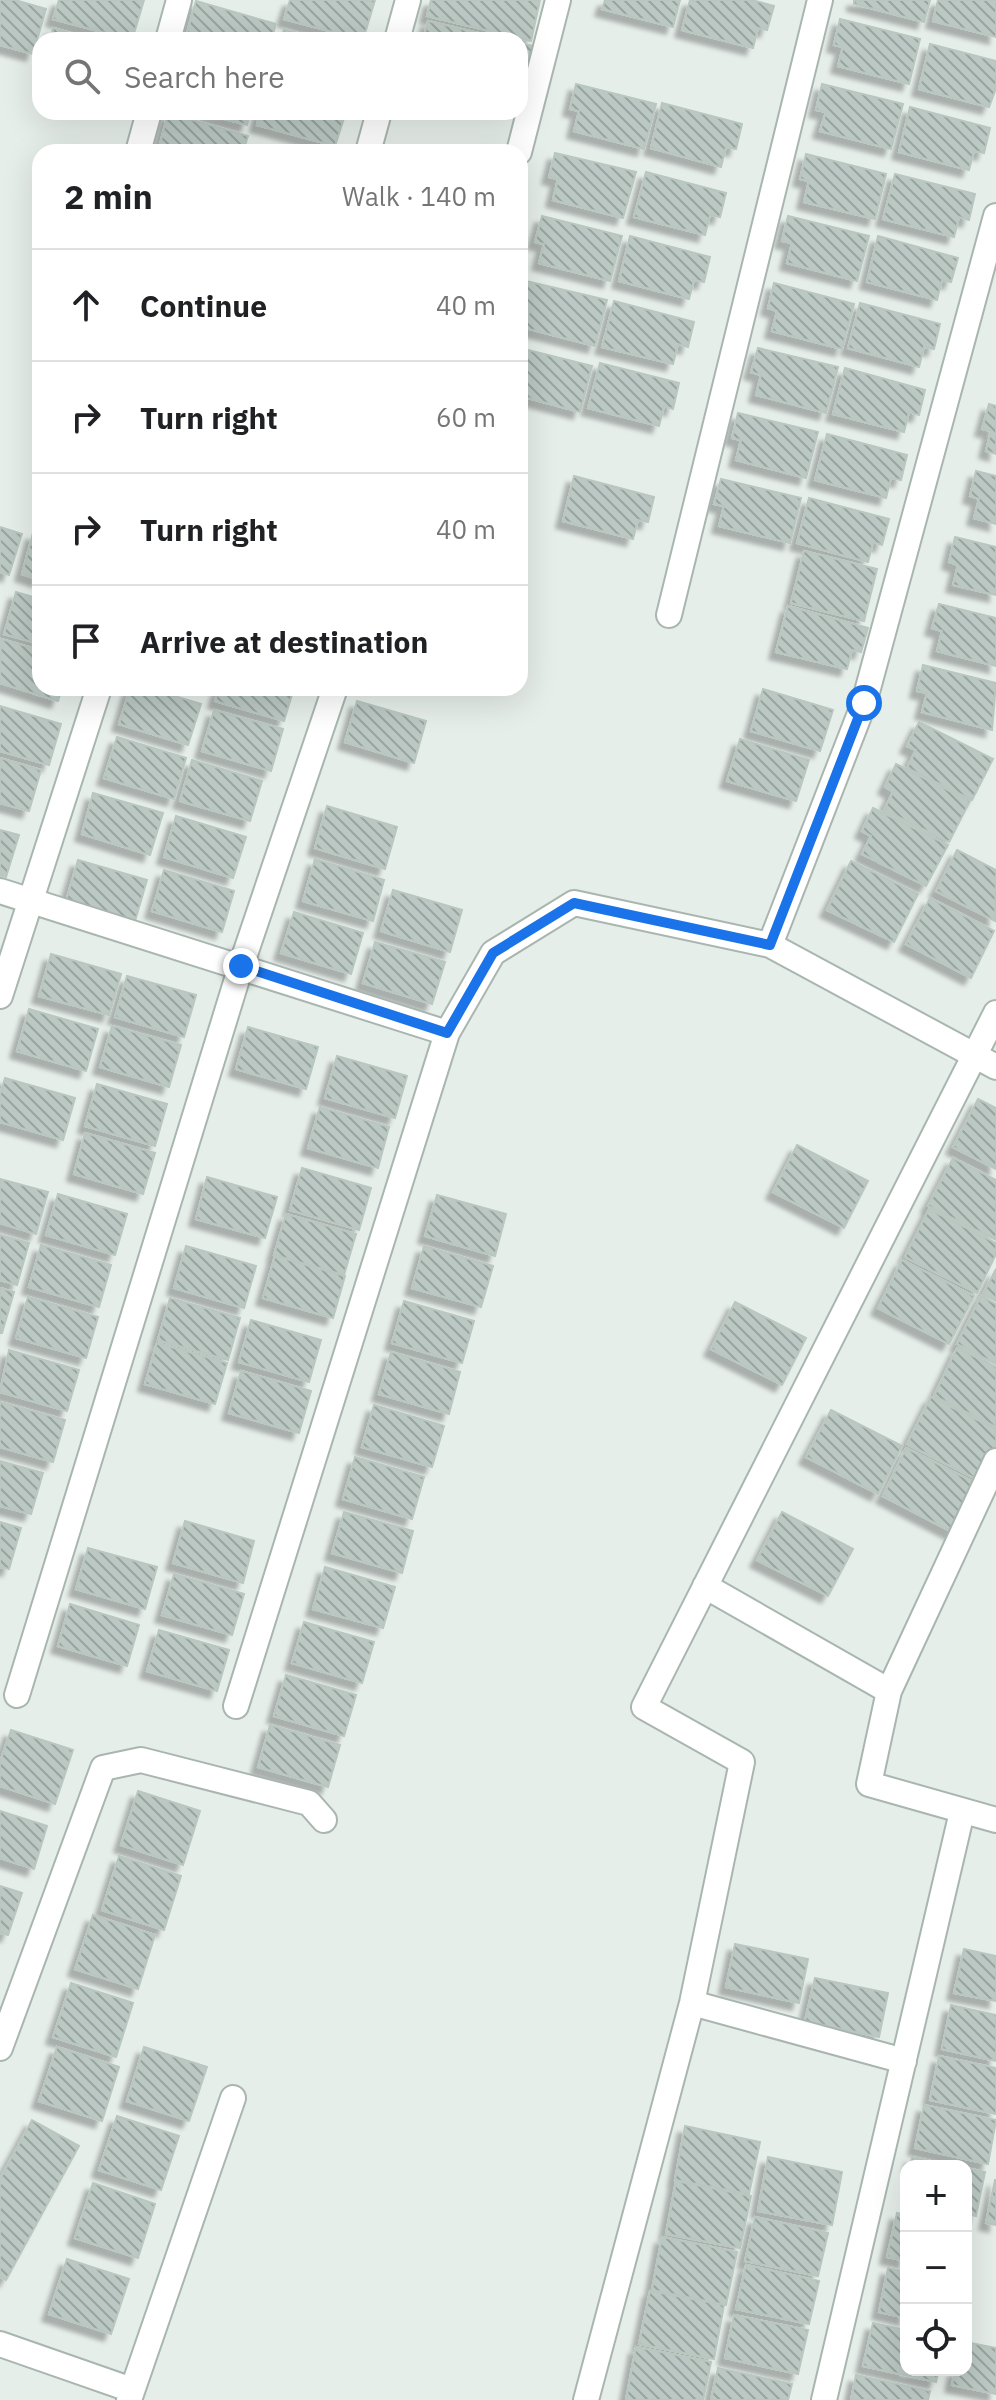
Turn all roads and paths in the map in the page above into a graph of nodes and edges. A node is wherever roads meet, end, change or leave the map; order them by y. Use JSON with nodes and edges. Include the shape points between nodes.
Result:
{"nodes":[{"id":1,"x":179,"y":0,"type":"edge"},
{"id":2,"x":408,"y":0,"type":"edge"},
{"id":3,"x":558,"y":0,"type":"edge"},
{"id":4,"x":820,"y":0,"type":"edge"},
{"id":5,"x":170,"y":32,"type":"edge"},
{"id":6,"x":399,"y":32,"type":"edge"},
{"id":7,"x":528,"y":117,"type":"edge"},
{"id":8,"x":147,"y":120,"type":"edge"},
{"id":9,"x":377,"y":120,"type":"edge"},
{"id":10,"x":527,"y":120,"type":"edge"},
{"id":11,"x":140,"y":144,"type":"edge"},
{"id":12,"x":370,"y":144,"type":"edge"},
{"id":13,"x":521,"y":144,"type":"edge"},
{"id":14,"x":996,"y":216,"type":"edge"},
{"id":15,"x":669,"y":615,"type":"dead end"},
{"id":16,"x":96,"y":696,"type":"edge"},
{"id":17,"x":332,"y":696,"type":"edge"},
{"id":18,"x":0,"y":891,"type":"edge"},
{"id":19,"x":30,"y":900,"type":"junction"},
{"id":20,"x":770,"y":945,"type":"junction"},
{"id":21,"x":241,"y":966,"type":"junction"},
{"id":22,"x":0,"y":996,"type":"edge"},
{"id":23,"x":996,"y":1013,"type":"edge"},
{"id":24,"x":447,"y":1033,"type":"junction"},
{"id":25,"x":986,"y":1062,"type":"edge"},
{"id":26,"x":996,"y":1461,"type":"edge"},
{"id":27,"x":705,"y":1586,"type":"junction"},
{"id":28,"x":889,"y":1691,"type":"junction"},
{"id":29,"x":17,"y":1695,"type":"dead end"},
{"id":30,"x":236,"y":1706,"type":"dead end"},
{"id":31,"x":962,"y":1812,"type":"junction"},
{"id":32,"x":324,"y":1820,"type":"dead end"},
{"id":33,"x":996,"y":1820,"type":"edge"},
{"id":34,"x":692,"y":2003,"type":"junction"},
{"id":35,"x":0,"y":2048,"type":"edge"},
{"id":36,"x":904,"y":2061,"type":"junction"},
{"id":37,"x":233,"y":2098,"type":"dead end"},
{"id":38,"x":0,"y":2344,"type":"edge"},
{"id":39,"x":131,"y":2395,"type":"edge"},
{"id":40,"x":586,"y":2400,"type":"edge"},
{"id":41,"x":824,"y":2400,"type":"edge"}],
"edges":[{"from":1,"to":5,"type":"street"},
{"from":2,"to":6,"type":"street"},
{"from":3,"to":7,"type":"street"},
{"from":4,"to":15,"type":"street"},
{"from":8,"to":11,"type":"street"},
{"from":9,"to":12,"type":"street"},
{"from":10,"to":13,"type":"street"},
{"from":14,"to":20,"type":"street","via":[[864,703]]},
{"from":16,"to":19,"type":"street"},
{"from":17,"to":21,"type":"street"},
{"from":18,"to":19,"type":"street"},
{"from":19,"to":21,"type":"street"},
{"from":19,"to":22,"type":"street"},
{"from":20,"to":24,"type":"street","via":[[574,903],[493,953]]},
{"from":20,"to":25,"type":"street"},
{"from":21,"to":24,"type":"street"},
{"from":21,"to":29,"type":"street"},
{"from":23,"to":25,"type":"street"},
{"from":24,"to":30,"type":"street"},
{"from":25,"to":27,"type":"street"},
{"from":26,"to":28,"type":"street"},
{"from":27,"to":28,"type":"street"},
{"from":27,"to":34,"type":"street","via":[[644,1707],[742,1762]]},
{"from":28,"to":31,"type":"street","via":[[869,1784]]},
{"from":31,"to":33,"type":"street"},
{"from":31,"to":36,"type":"street"},
{"from":32,"to":35,"type":"street","via":[[309,1803],[141,1760],[103,1768]]},
{"from":34,"to":36,"type":"street"},
{"from":34,"to":40,"type":"street"},
{"from":36,"to":41,"type":"street"},
{"from":37,"to":39,"type":"street"},
{"from":38,"to":39,"type":"street"}]}
